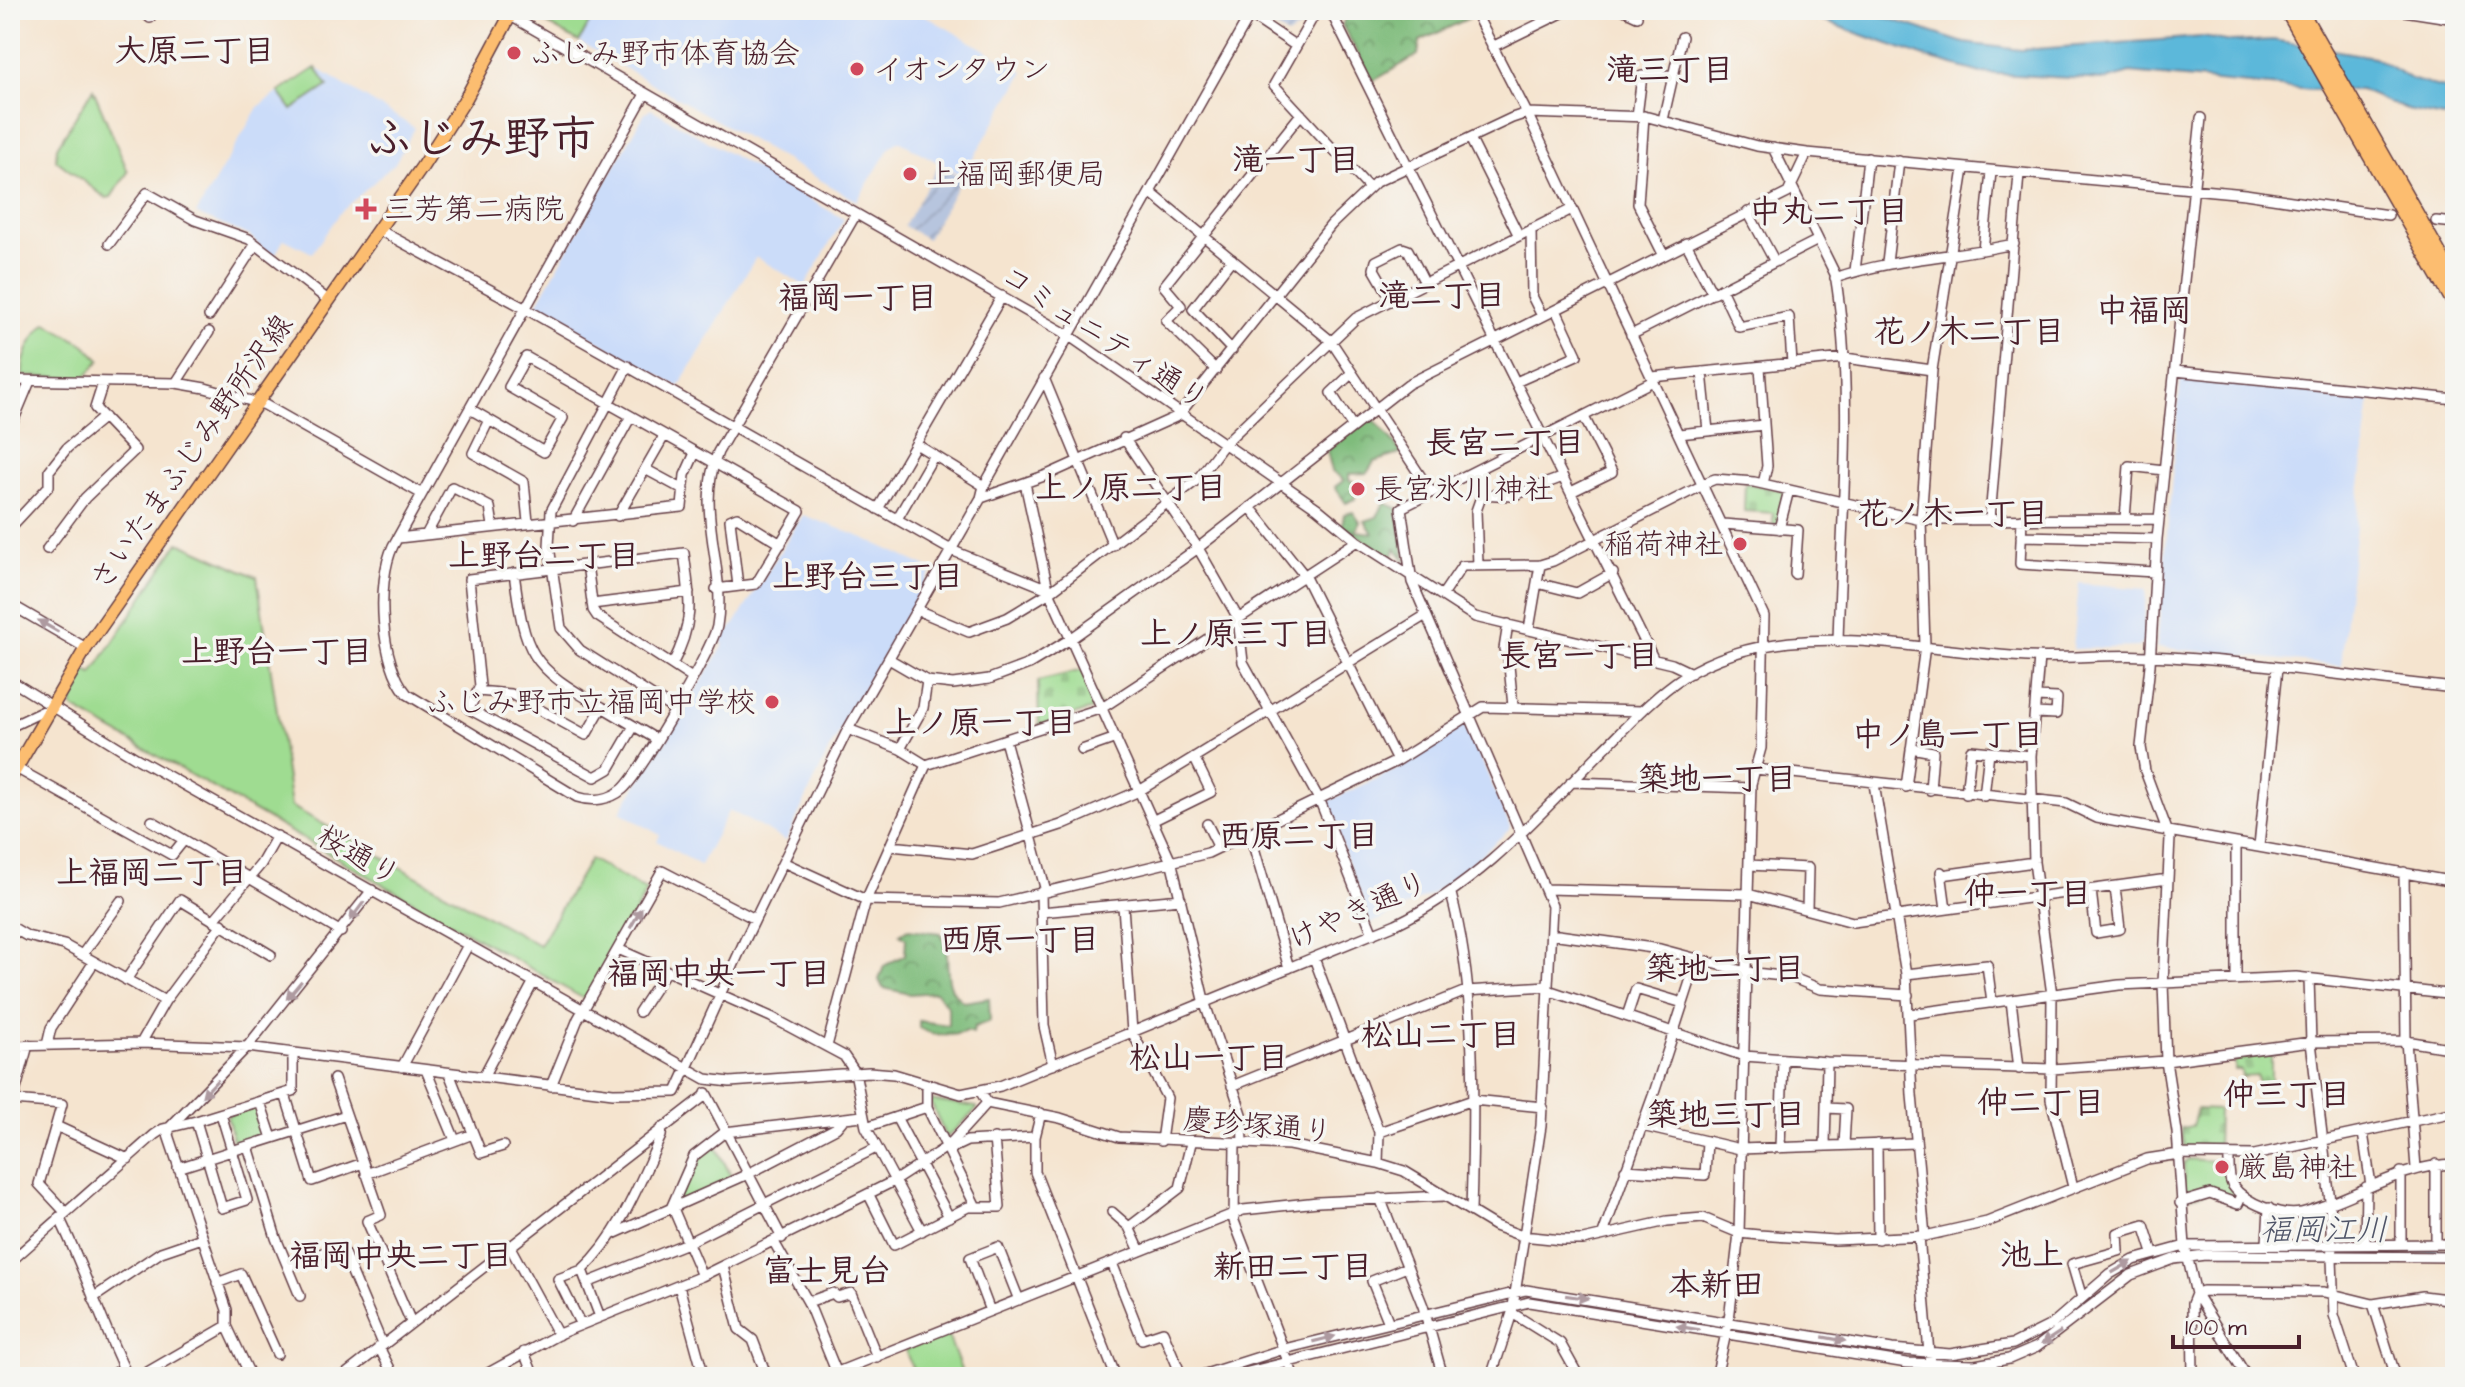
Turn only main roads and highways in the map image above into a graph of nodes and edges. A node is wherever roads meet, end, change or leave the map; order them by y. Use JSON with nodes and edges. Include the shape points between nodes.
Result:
{"nodes":[{"id":1,"x":507,"y":12,"type":"edge"},
{"id":2,"x":2295,"y":12,"type":"edge"},
{"id":3,"x":2453,"y":296,"type":"edge"},
{"id":4,"x":13,"y":773,"type":"edge"}],
"edges":[{"from":1,"to":4,"type":"main road","name":"さいたまふじみ野所沢線","via":[[466,98],[86,648]]},
{"from":2,"to":3,"type":"highway"}]}
